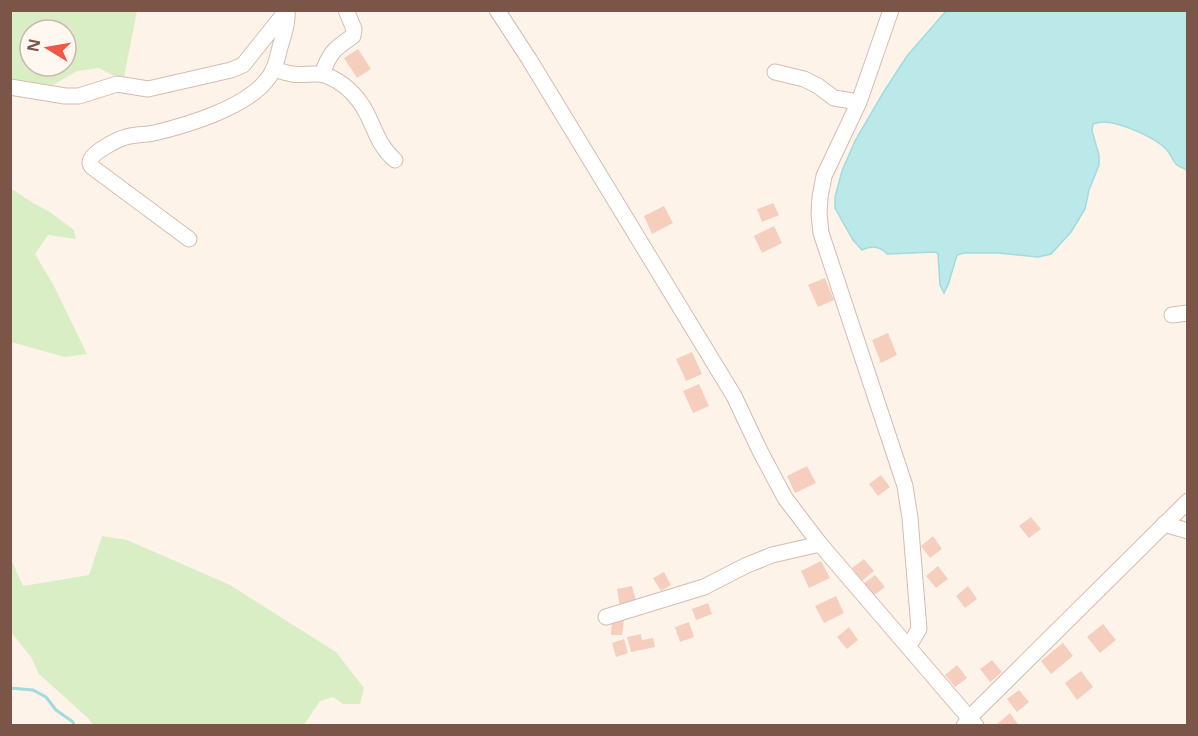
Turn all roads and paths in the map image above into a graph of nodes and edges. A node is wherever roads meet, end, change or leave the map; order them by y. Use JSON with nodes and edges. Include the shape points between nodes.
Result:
{"nodes":[{"id":1,"x":287,"y":10,"type":"edge"},
{"id":2,"x":346,"y":10,"type":"edge"},
{"id":3,"x":497,"y":10,"type":"edge"},
{"id":4,"x":891,"y":10,"type":"edge"},
{"id":5,"x":274,"y":69,"type":"junction"},
{"id":6,"x":775,"y":72,"type":"dead end"},
{"id":7,"x":322,"y":74,"type":"junction"},
{"id":8,"x":10,"y":87,"type":"edge"},
{"id":9,"x":859,"y":102,"type":"junction"},
{"id":10,"x":394,"y":160,"type":"dead end"},
{"id":11,"x":189,"y":239,"type":"dead end"},
{"id":12,"x":1188,"y":313,"type":"edge"},
{"id":13,"x":1172,"y":315,"type":"dead end"},
{"id":14,"x":1188,"y":501,"type":"edge"},
{"id":15,"x":1164,"y":524,"type":"junction"},
{"id":16,"x":1188,"y":531,"type":"edge"},
{"id":17,"x":820,"y":544,"type":"junction"},
{"id":18,"x":606,"y":617,"type":"dead end"},
{"id":19,"x":909,"y":646,"type":"junction"},
{"id":20,"x":970,"y":723,"type":"edge"}],
"edges":[{"from":1,"to":5,"type":"street","via":[[288,21]]},
{"from":1,"to":8,"type":"street","via":[[243,65],[231,70],[148,89],[117,84],[79,96]]},
{"from":2,"to":7,"type":"street","via":[[353,36],[328,57]]},
{"from":3,"to":17,"type":"street","via":[[734,396],[785,498]]},
{"from":4,"to":9,"type":"street"},
{"from":5,"to":7,"type":"street","via":[[292,74]]},
{"from":5,"to":11,"type":"street","via":[[255,91],[226,108],[175,128],[126,137],[91,159],[92,167]]},
{"from":6,"to":9,"type":"street","via":[[804,79],[834,98]]},
{"from":7,"to":10,"type":"street","via":[[353,94],[386,153]]},
{"from":9,"to":19,"type":"street","via":[[824,176],[819,214],[821,233],[905,486],[919,629]]},
{"from":12,"to":13,"type":"street"},
{"from":14,"to":15,"type":"street"},
{"from":15,"to":16,"type":"street"},
{"from":15,"to":20,"type":"street"},
{"from":17,"to":18,"type":"street","via":[[772,555],[704,587]]},
{"from":17,"to":19,"type":"street"},
{"from":19,"to":20,"type":"street"}]}
